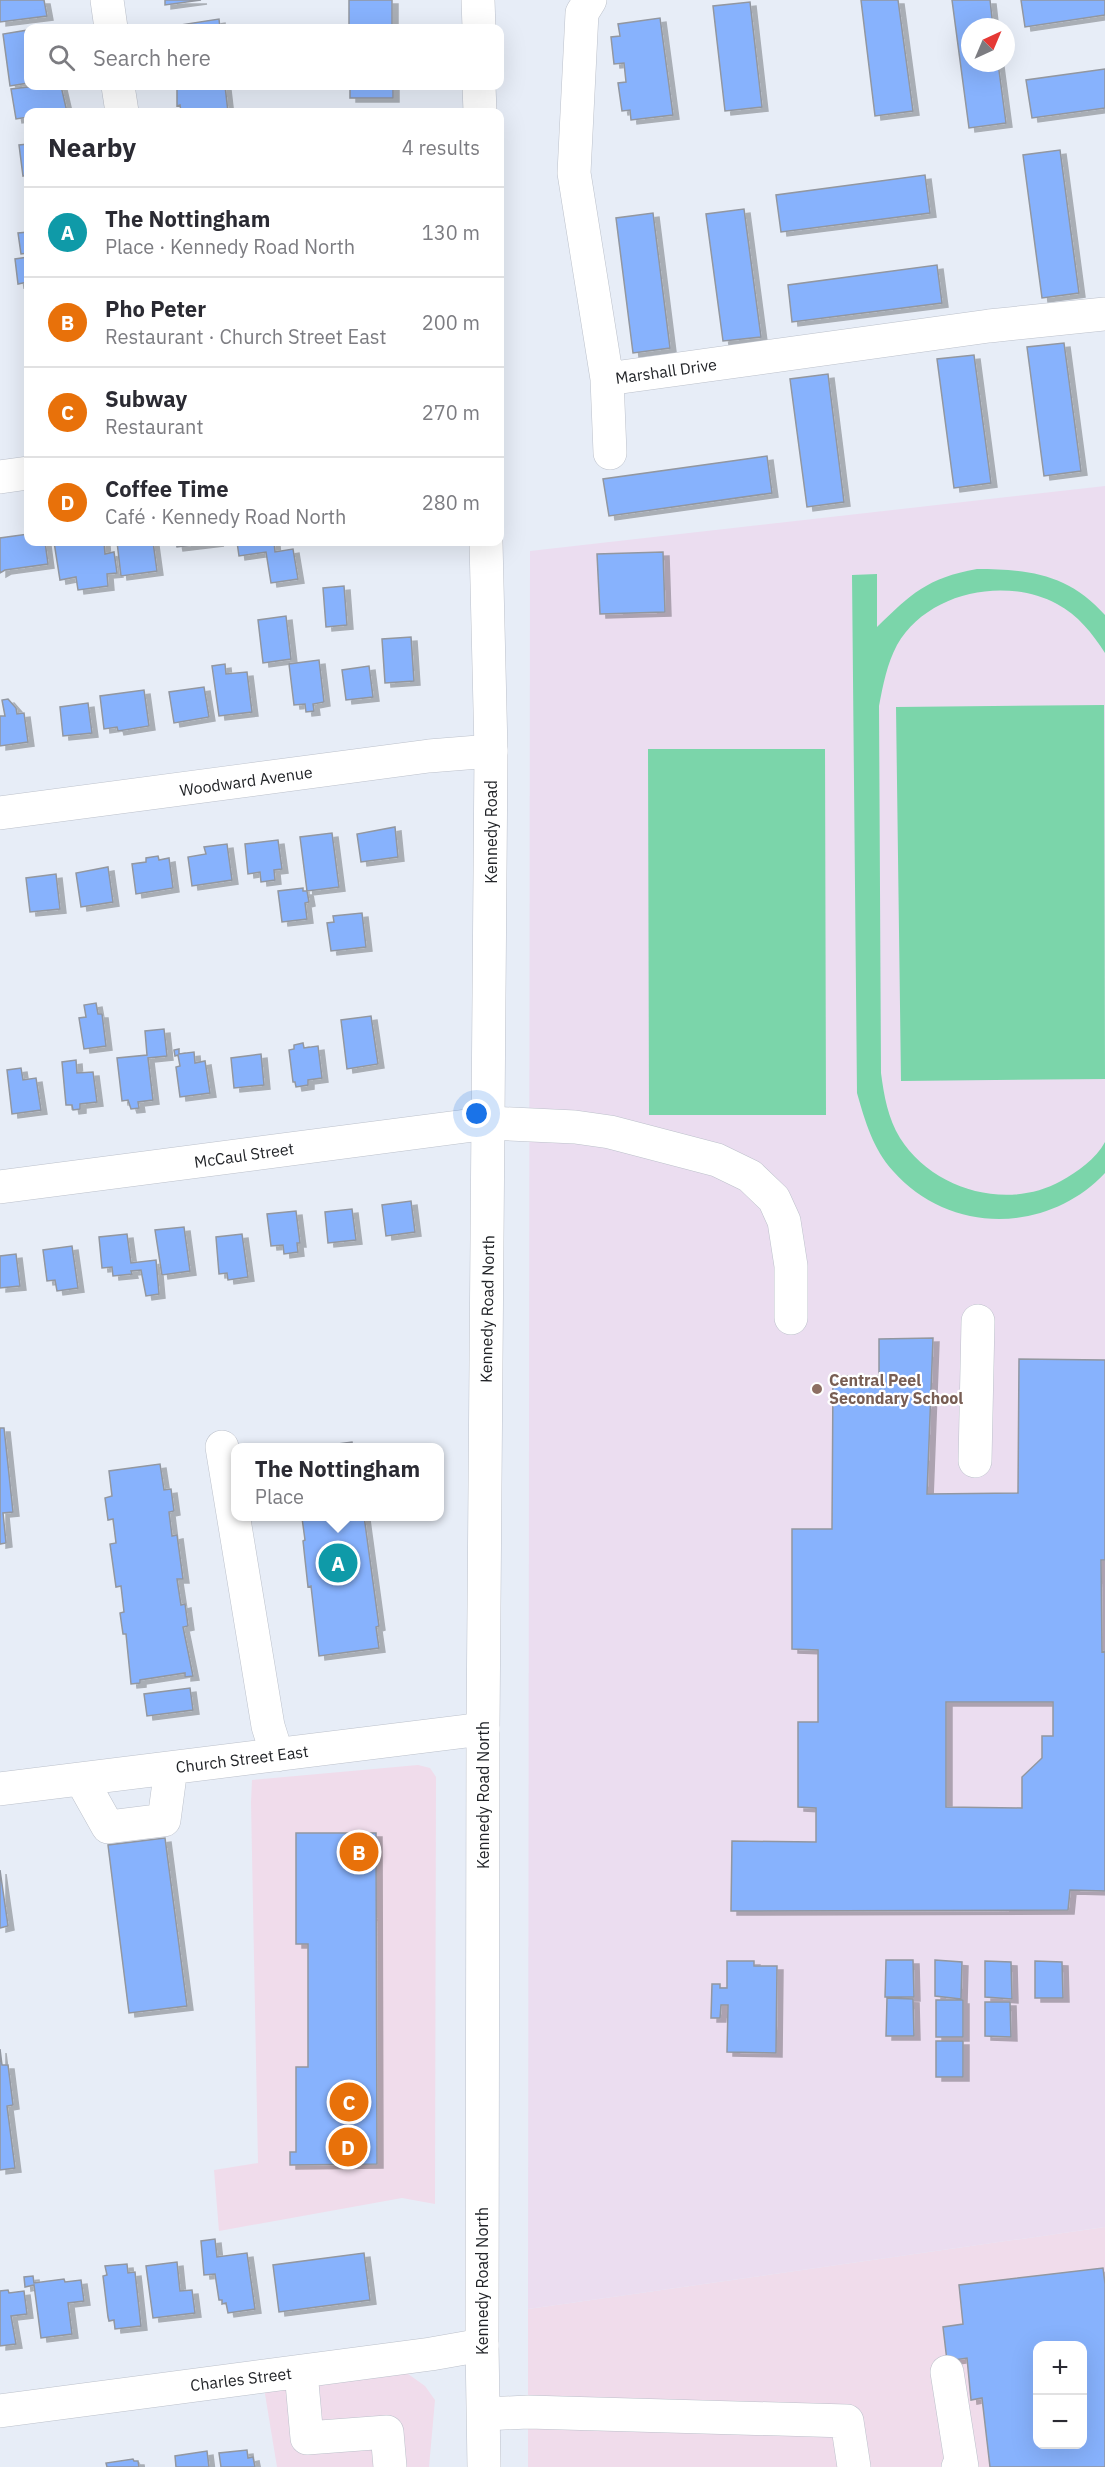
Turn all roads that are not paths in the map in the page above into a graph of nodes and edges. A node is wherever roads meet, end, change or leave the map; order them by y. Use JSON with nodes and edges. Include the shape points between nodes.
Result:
{"nodes":[{"id":1,"x":107,"y":0,"type":"edge"},
{"id":2,"x":478,"y":0,"type":"edge"},
{"id":3,"x":590,"y":0,"type":"edge"},
{"id":4,"x":110,"y":24,"type":"edge"},
{"id":5,"x":479,"y":24,"type":"edge"},
{"id":6,"x":119,"y":90,"type":"edge"},
{"id":7,"x":479,"y":90,"type":"edge"},
{"id":8,"x":121,"y":108,"type":"edge"},
{"id":9,"x":480,"y":108,"type":"edge"},
{"id":10,"x":1105,"y":314,"type":"edge"},
{"id":11,"x":607,"y":379,"type":"junction"},
{"id":12,"x":610,"y":453,"type":"dead end"},
{"id":13,"x":24,"y":474,"type":"edge"},
{"id":14,"x":0,"y":477,"type":"edge"},
{"id":15,"x":486,"y":546,"type":"edge"},
{"id":16,"x":491,"y":751,"type":"junction"},
{"id":17,"x":0,"y":813,"type":"edge"},
{"id":18,"x":489,"y":1123,"type":"junction"},
{"id":19,"x":0,"y":1187,"type":"edge"},
{"id":20,"x":791,"y":1318,"type":"dead end"},
{"id":21,"x":978,"y":1321,"type":"dead end"},
{"id":22,"x":222,"y":1447,"type":"dead end"},
{"id":23,"x":975,"y":1461,"type":"dead end"},
{"id":24,"x":231,"y":1502,"type":"edge"},
{"id":25,"x":234,"y":1521,"type":"edge"},
{"id":26,"x":483,"y":1730,"type":"junction"},
{"id":27,"x":277,"y":1755,"type":"junction"},
{"id":28,"x":171,"y":1768,"type":"junction"},
{"id":29,"x":81,"y":1779,"type":"junction"},
{"id":30,"x":0,"y":1789,"type":"edge"},
{"id":31,"x":482,"y":2345,"type":"junction"},
{"id":32,"x":301,"y":2372,"type":"junction"},
{"id":33,"x":947,"y":2372,"type":"dead end"},
{"id":34,"x":0,"y":2410,"type":"edge"},
{"id":35,"x":485,"y":2414,"type":"junction"},
{"id":36,"x":390,"y":2467,"type":"edge"},
{"id":37,"x":484,"y":2467,"type":"edge"},
{"id":38,"x":854,"y":2467,"type":"edge"},
{"id":39,"x":958,"y":2467,"type":"edge"}],
"edges":[{"from":1,"to":4,"type":"street"},
{"from":2,"to":5,"type":"street"},
{"from":3,"to":11,"type":"street","name":"Marshall Drive","via":[[582,13],[574,173]]},
{"from":6,"to":8,"type":"street"},
{"from":7,"to":9,"type":"street"},
{"from":10,"to":11,"type":"street","name":"Marshall Drive","via":[[989,326]]},
{"from":11,"to":12,"type":"street"},
{"from":13,"to":14,"type":"street"},
{"from":15,"to":16,"type":"street","name":"Kennedy Road"},
{"from":16,"to":17,"type":"street","name":"Woodward Avenue"},
{"from":16,"to":18,"type":"street","name":"Kennedy Road"},
{"from":18,"to":19,"type":"street","name":"McCaul Street"},
{"from":18,"to":20,"type":"street","name":"McCaul Street","via":[[610,1132],[717,1160],[750,1176],[774,1199],[784,1221],[792,1287]]},
{"from":18,"to":26,"type":"street","name":"Kennedy Road North"},
{"from":21,"to":23,"type":"street"},
{"from":22,"to":24,"type":"street"},
{"from":25,"to":27,"type":"street","via":[[268,1726]]},
{"from":26,"to":27,"type":"street","name":"Church Street East"},
{"from":26,"to":31,"type":"street","name":"Kennedy Road North"},
{"from":27,"to":28,"type":"street","name":"Church Street East"},
{"from":28,"to":29,"type":"street","name":"Church Street East"},
{"from":28,"to":29,"type":"street","via":[[164,1820],[119,1826],[108,1827]]},
{"from":29,"to":30,"type":"street","name":"Church Street East"},
{"from":31,"to":32,"type":"street","name":"Charles Street"},
{"from":31,"to":35,"type":"street","name":"Kennedy Road North"},
{"from":32,"to":34,"type":"street","name":"Charles Street"},
{"from":32,"to":36,"type":"street","via":[[308,2438],[387,2432]]},
{"from":33,"to":39,"type":"street","via":[[962,2467]]},
{"from":35,"to":37,"type":"street","name":"Kennedy Road North"},
{"from":35,"to":38,"type":"street","via":[[847,2421]]}]}
